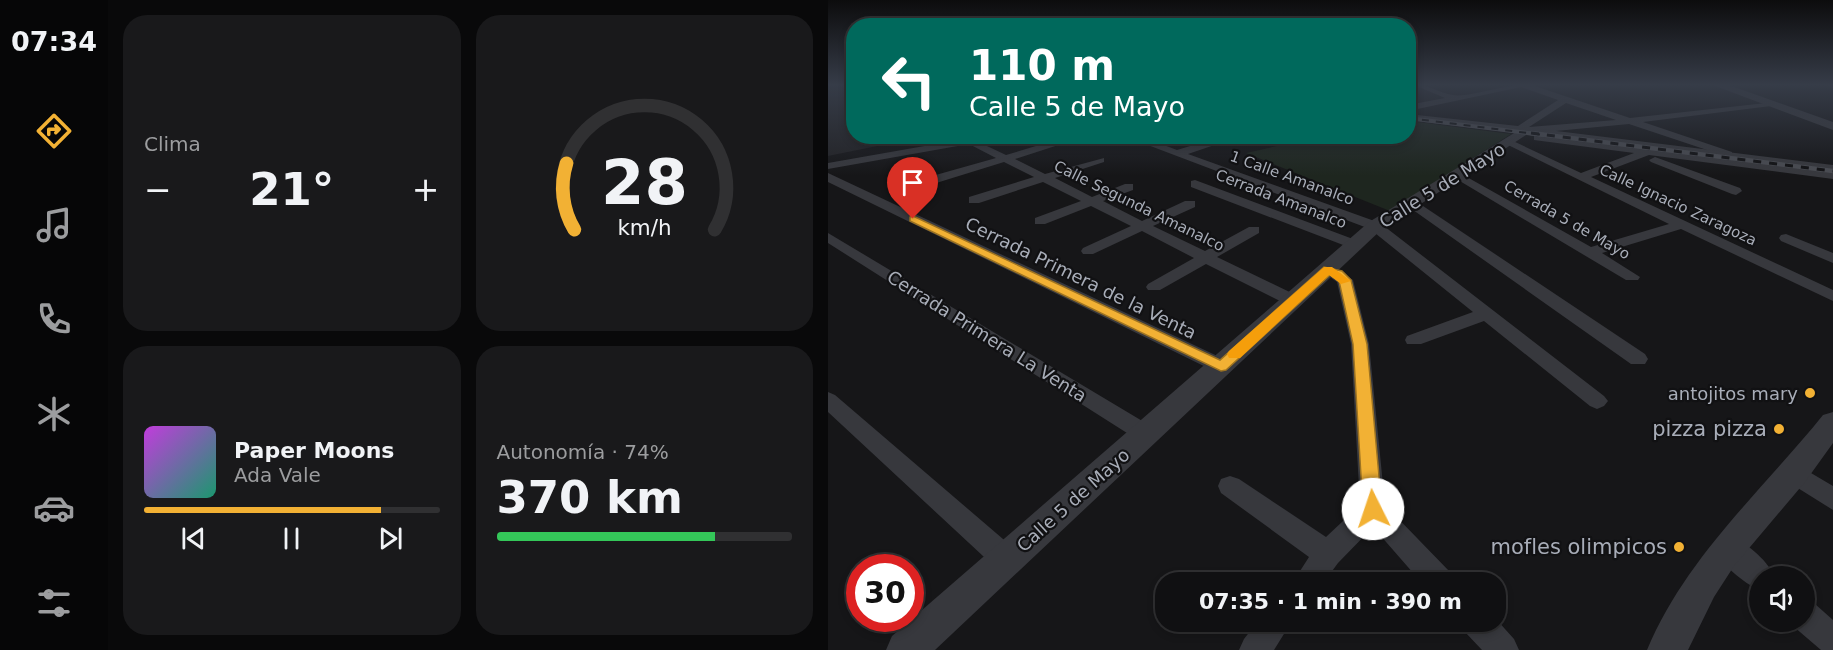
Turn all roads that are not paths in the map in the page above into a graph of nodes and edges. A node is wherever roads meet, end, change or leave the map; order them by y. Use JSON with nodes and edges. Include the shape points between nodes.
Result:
{"nodes":[{"id":1,"x":1542,"y":114,"type":"edge"},
{"id":2,"x":1612,"y":114,"type":"edge"},
{"id":3,"x":1684,"y":114,"type":"edge"},
{"id":4,"x":1801,"y":114,"type":"edge"},
{"id":5,"x":1416,"y":118,"type":"edge"},
{"id":6,"x":1629,"y":120,"type":"junction"},
{"id":7,"x":1833,"y":126,"type":"edge"},
{"id":8,"x":1517,"y":136,"type":"junction"},
{"id":9,"x":924,"y":144,"type":"edge"},
{"id":10,"x":954,"y":144,"type":"edge"},
{"id":11,"x":975,"y":144,"type":"edge"},
{"id":12,"x":1055,"y":144,"type":"edge"},
{"id":13,"x":1149,"y":144,"type":"edge"},
{"id":14,"x":1207,"y":144,"type":"edge"},
{"id":15,"x":982,"y":148,"type":"junction"},
{"id":16,"x":910,"y":152,"type":"junction"},
{"id":17,"x":1645,"y":153,"type":"junction"},
{"id":18,"x":1175,"y":154,"type":"junction"},
{"id":19,"x":1737,"y":157,"type":"junction"},
{"id":20,"x":923,"y":159,"type":"dead end"},
{"id":21,"x":1004,"y":159,"type":"junction"},
{"id":22,"x":1100,"y":160,"type":"dead end"},
{"id":23,"x":828,"y":166,"type":"edge"},
{"id":24,"x":1779,"y":168,"type":"junction"},
{"id":25,"x":1833,"y":169,"type":"edge"},
{"id":26,"x":1454,"y":174,"type":"junction"},
{"id":27,"x":1833,"y":175,"type":"edge"},
{"id":28,"x":828,"y":177,"type":"edge"},
{"id":29,"x":1581,"y":177,"type":"junction"},
{"id":30,"x":1045,"y":178,"type":"junction"},
{"id":31,"x":929,"y":181,"type":"dead end"},
{"id":32,"x":1195,"y":184,"type":"dead end"},
{"id":33,"x":1833,"y":186,"type":"edge"},
{"id":34,"x":1129,"y":187,"type":"dead end"},
{"id":35,"x":1736,"y":190,"type":"dead end"},
{"id":36,"x":974,"y":200,"type":"dead end"},
{"id":37,"x":1090,"y":201,"type":"junction"},
{"id":38,"x":1411,"y":202,"type":"junction"},
{"id":39,"x":1190,"y":204,"type":"dead end"},
{"id":40,"x":1040,"y":221,"type":"dead end"},
{"id":41,"x":1681,"y":225,"type":"junction"},
{"id":42,"x":1141,"y":226,"type":"junction"},
{"id":43,"x":1376,"y":226,"type":"junction"},
{"id":44,"x":1254,"y":231,"type":"dead end"},
{"id":45,"x":828,"y":237,"type":"edge"},
{"id":46,"x":1786,"y":238,"type":"dead end"},
{"id":47,"x":1356,"y":245,"type":"junction"},
{"id":48,"x":1088,"y":250,"type":"dead end"},
{"id":49,"x":1589,"y":252,"type":"junction"},
{"id":50,"x":1205,"y":257,"type":"junction"},
{"id":51,"x":1833,"y":258,"type":"edge"},
{"id":52,"x":1328,"y":270,"type":"junction"},
{"id":53,"x":1632,"y":277,"type":"dead end"},
{"id":54,"x":1154,"y":287,"type":"dead end"},
{"id":55,"x":1833,"y":296,"type":"edge"},
{"id":56,"x":1294,"y":301,"type":"junction"},
{"id":57,"x":1488,"y":313,"type":"junction"},
{"id":58,"x":1414,"y":340,"type":"dead end"},
{"id":59,"x":1638,"y":359,"type":"dead end"},
{"id":60,"x":1221,"y":366,"type":"junction"},
{"id":61,"x":828,"y":400,"type":"edge"},
{"id":62,"x":1597,"y":401,"type":"dead end"},
{"id":63,"x":1833,"y":422,"type":"edge"},
{"id":64,"x":1146,"y":434,"type":"junction"},
{"id":65,"x":1794,"y":473,"type":"junction"},
{"id":66,"x":1230,"y":486,"type":"dead end"},
{"id":67,"x":1833,"y":500,"type":"edge"},
{"id":68,"x":1373,"y":509,"type":"junction"},
{"id":69,"x":1728,"y":548,"type":"junction"},
{"id":70,"x":1328,"y":554,"type":"junction"},
{"id":71,"x":1007,"y":560,"type":"junction"},
{"id":72,"x":1749,"y":566,"type":"edge"},
{"id":73,"x":1314,"y":572,"type":"edge"},
{"id":74,"x":1431,"y":572,"type":"edge"},
{"id":75,"x":1815,"y":624,"type":"edge"},
{"id":76,"x":1269,"y":632,"type":"edge"},
{"id":77,"x":1486,"y":632,"type":"edge"},
{"id":78,"x":1833,"y":640,"type":"edge"},
{"id":79,"x":906,"y":650,"type":"edge"},
{"id":80,"x":1255,"y":650,"type":"edge"},
{"id":81,"x":1503,"y":650,"type":"edge"},
{"id":82,"x":1667,"y":650,"type":"edge"}],
"edges":[{"from":1,"to":8,"type":"street","via":[[1521,128]]},
{"from":2,"to":6,"type":"street"},
{"from":3,"to":6,"type":"street","name":"Calle 5 de Mayo"},
{"from":4,"to":7,"type":"street"},
{"from":5,"to":8,"type":"street"},
{"from":6,"to":8,"type":"street","name":"Calle 5 de Mayo"},
{"from":6,"to":19,"type":"street"},
{"from":8,"to":17,"type":"street"},
{"from":8,"to":19,"type":"street"},
{"from":8,"to":26,"type":"street","name":"Calle 5 de Mayo"},
{"from":8,"to":29,"type":"street","name":"Calle Ignacio Zaragoza"},
{"from":9,"to":16,"type":"street"},
{"from":10,"to":16,"type":"street","name":"Calle Segunda Amanalco"},
{"from":11,"to":15,"type":"street","name":"Calle Segunda Amanalco"},
{"from":12,"to":21,"type":"street"},
{"from":13,"to":18,"type":"street","name":"1 Calle Amanalco"},
{"from":14,"to":18,"type":"street"},
{"from":15,"to":20,"type":"street"},
{"from":15,"to":21,"type":"street","name":"Calle Segunda Amanalco"},
{"from":16,"to":23,"type":"street"},
{"from":17,"to":24,"type":"street"},
{"from":17,"to":29,"type":"street"},
{"from":17,"to":35,"type":"street"},
{"from":18,"to":43,"type":"street","name":"1 Calle Amanalco"},
{"from":19,"to":25,"type":"street"},
{"from":21,"to":30,"type":"street","name":"Calle Segunda Amanalco"},
{"from":21,"to":31,"type":"street"},
{"from":22,"to":30,"type":"street"},
{"from":24,"to":27,"type":"street"},
{"from":24,"to":33,"type":"street"},
{"from":26,"to":38,"type":"street","name":"Calle 5 de Mayo"},
{"from":26,"to":49,"type":"street","name":"Cerrada 5 de Mayo"},
{"from":28,"to":60,"type":"street","name":"Cerrada Primera de la Venta"},
{"from":29,"to":41,"type":"street","name":"Calle Ignacio Zaragoza"},
{"from":30,"to":36,"type":"street"},
{"from":30,"to":37,"type":"street","name":"Calle Segunda Amanalco"},
{"from":32,"to":47,"type":"street","name":"Cerrada Amanalco"},
{"from":34,"to":37,"type":"street"},
{"from":37,"to":40,"type":"street"},
{"from":37,"to":42,"type":"street","name":"Calle Segunda Amanalco"},
{"from":38,"to":43,"type":"street","name":"Calle 5 de Mayo"},
{"from":38,"to":59,"type":"street"},
{"from":39,"to":42,"type":"street"},
{"from":41,"to":49,"type":"street"},
{"from":41,"to":55,"type":"street","name":"Calle Ignacio Zaragoza"},
{"from":42,"to":48,"type":"street"},
{"from":42,"to":50,"type":"street","name":"Calle Segunda Amanalco"},
{"from":43,"to":47,"type":"street","name":"Calle 5 de Mayo"},
{"from":43,"to":57,"type":"street","name":"1 Calle Amanalco"},
{"from":44,"to":50,"type":"street"},
{"from":45,"to":64,"type":"street","name":"Cerrada Primera La Venta"},
{"from":46,"to":51,"type":"street"},
{"from":47,"to":52,"type":"street","name":"Calle 5 de Mayo"},
{"from":49,"to":53,"type":"street","name":"Cerrada 5 de Mayo"},
{"from":50,"to":54,"type":"street"},
{"from":50,"to":56,"type":"street","name":"Calle Segunda Amanalco"},
{"from":52,"to":56,"type":"street","name":"Calle 5 de Mayo"},
{"from":52,"to":68,"type":"street","via":[[1345,280],[1360,344]]},
{"from":56,"to":60,"type":"street","name":"Calle 5 de Mayo"},
{"from":57,"to":58,"type":"street"},
{"from":57,"to":62,"type":"street","name":"1 Calle Amanalco"},
{"from":60,"to":64,"type":"street","name":"Calle 5 de Mayo"},
{"from":61,"to":71,"type":"street"},
{"from":63,"to":65,"type":"street"},
{"from":64,"to":71,"type":"street","name":"Calle 5 de Mayo"},
{"from":65,"to":67,"type":"street"},
{"from":65,"to":69,"type":"street"},
{"from":66,"to":70,"type":"street"},
{"from":68,"to":70,"type":"street"},
{"from":68,"to":74,"type":"street"},
{"from":69,"to":72,"type":"street"},
{"from":69,"to":82,"type":"street","via":[[1701,585]]},
{"from":70,"to":73,"type":"street"},
{"from":71,"to":79,"type":"street","name":"Calle 5 de Mayo"},
{"from":75,"to":78,"type":"street"},
{"from":76,"to":80,"type":"street"},
{"from":77,"to":81,"type":"street"}]}
